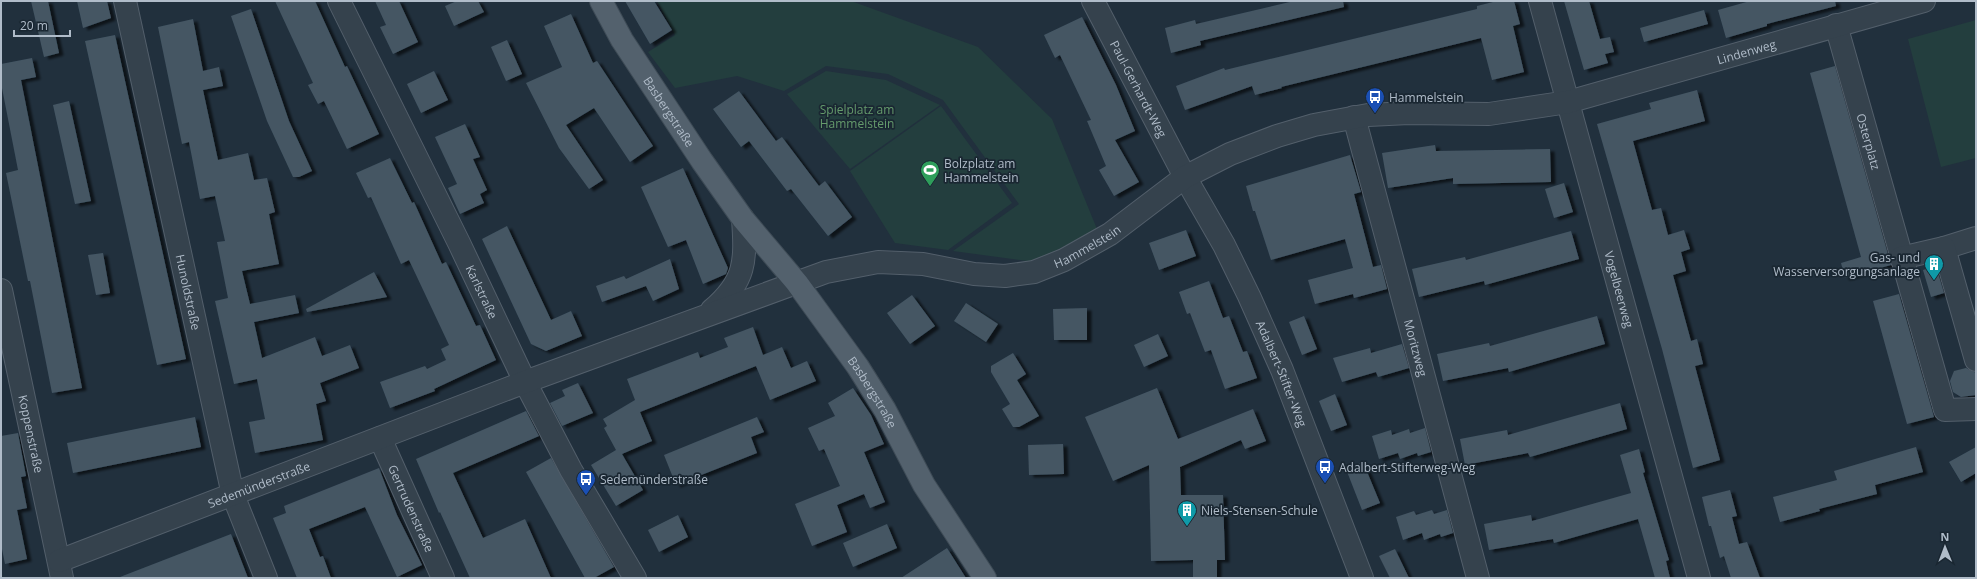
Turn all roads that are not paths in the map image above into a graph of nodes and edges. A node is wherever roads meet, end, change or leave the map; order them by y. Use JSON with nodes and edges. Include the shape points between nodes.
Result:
{"nodes":[{"id":1,"x":125,"y":1,"type":"edge"},
{"id":2,"x":339,"y":1,"type":"edge"},
{"id":3,"x":601,"y":1,"type":"edge"},
{"id":4,"x":1093,"y":1,"type":"edge"},
{"id":5,"x":1540,"y":1,"type":"edge"},
{"id":6,"x":1924,"y":1,"type":"edge"},
{"id":7,"x":1836,"y":25,"type":"junction"},
{"id":8,"x":1568,"y":102,"type":"junction"},
{"id":9,"x":1354,"y":117,"type":"junction"},
{"id":10,"x":1185,"y":177,"type":"junction"},
{"id":11,"x":743,"y":219,"type":"junction"},
{"id":12,"x":1976,"y":238,"type":"edge"},
{"id":13,"x":1944,"y":248,"type":"junction"},
{"id":14,"x":1901,"y":258,"type":"junction"},
{"id":15,"x":796,"y":283,"type":"junction"},
{"id":16,"x":1,"y":290,"type":"edge"},
{"id":17,"x":705,"y":317,"type":"junction"},
{"id":18,"x":1976,"y":360,"type":"edge"},
{"id":19,"x":525,"y":382,"type":"junction"},
{"id":20,"x":1976,"y":409,"type":"edge"},
{"id":21,"x":380,"y":438,"type":"junction"},
{"id":22,"x":233,"y":495,"type":"junction"},
{"id":23,"x":60,"y":570,"type":"edge"},
{"id":24,"x":266,"y":578,"type":"edge"},
{"id":25,"x":443,"y":578,"type":"edge"},
{"id":26,"x":635,"y":578,"type":"edge"},
{"id":27,"x":985,"y":578,"type":"edge"},
{"id":28,"x":1362,"y":578,"type":"edge"},
{"id":29,"x":1478,"y":578,"type":"edge"},
{"id":30,"x":1699,"y":578,"type":"edge"}],
"edges":[{"from":1,"to":22,"type":"street","name":"Hunoldstraße"},
{"from":2,"to":19,"type":"street","name":"Karlstraße"},
{"from":3,"to":11,"type":"main road","name":"Basbergstraße","via":[[622,40]]},
{"from":4,"to":10,"type":"street","name":"Paul-Gerhardt-Weg"},
{"from":5,"to":8,"type":"street","name":"Vogelbeerweg"},
{"from":6,"to":7,"type":"street","name":"Lindenweg"},
{"from":7,"to":8,"type":"street","name":"Lindenweg"},
{"from":7,"to":14,"type":"street","name":"Osterplatz"},
{"from":8,"to":9,"type":"street","name":"Hammelstein","via":[[1489,114],[1409,113]]},
{"from":8,"to":30,"type":"street","name":"Vogelbeerweg"},
{"from":9,"to":10,"type":"street","name":"Hammelstein","via":[[1277,136],[1230,154]]},
{"from":9,"to":29,"type":"street","name":"Moritzweg"},
{"from":10,"to":15,"type":"street","name":"Hammelstein","via":[[1110,234],[1064,260],[1034,272],[1005,276],[974,274],[923,264],[878,262],[835,270]]},
{"from":10,"to":28,"type":"street","name":"Adalbert-Stifter-Weg","via":[[1224,244],[1282,370]]},
{"from":11,"to":15,"type":"main road","name":"Basbergstraße"},
{"from":11,"to":17,"type":"street","via":[[745,247],[741,276],[728,296]]},
{"from":12,"to":13,"type":"street"},
{"from":13,"to":14,"type":"street"},
{"from":13,"to":18,"type":"street"},
{"from":14,"to":20,"type":"street","name":"Osterplatz","via":[[1945,410]]},
{"from":15,"to":17,"type":"street","name":"Sedemünderstraße"},
{"from":15,"to":27,"type":"main road","name":"Basbergstraße","via":[[858,367],[924,485]]},
{"from":16,"to":23,"type":"street","name":"Koppenstraße"},
{"from":17,"to":19,"type":"street","name":"Sedemünderstraße"},
{"from":19,"to":21,"type":"street","name":"Sedemünderstraße"},
{"from":19,"to":26,"type":"street","name":"Karlstraße","via":[[571,470]]},
{"from":21,"to":22,"type":"street","name":"Sedemünderstraße"},
{"from":21,"to":25,"type":"street","name":"Gertrudenstraße"},
{"from":22,"to":23,"type":"street","name":"Sedemünderstraße"},
{"from":22,"to":24,"type":"street","name":"Hunoldstraße"}]}
